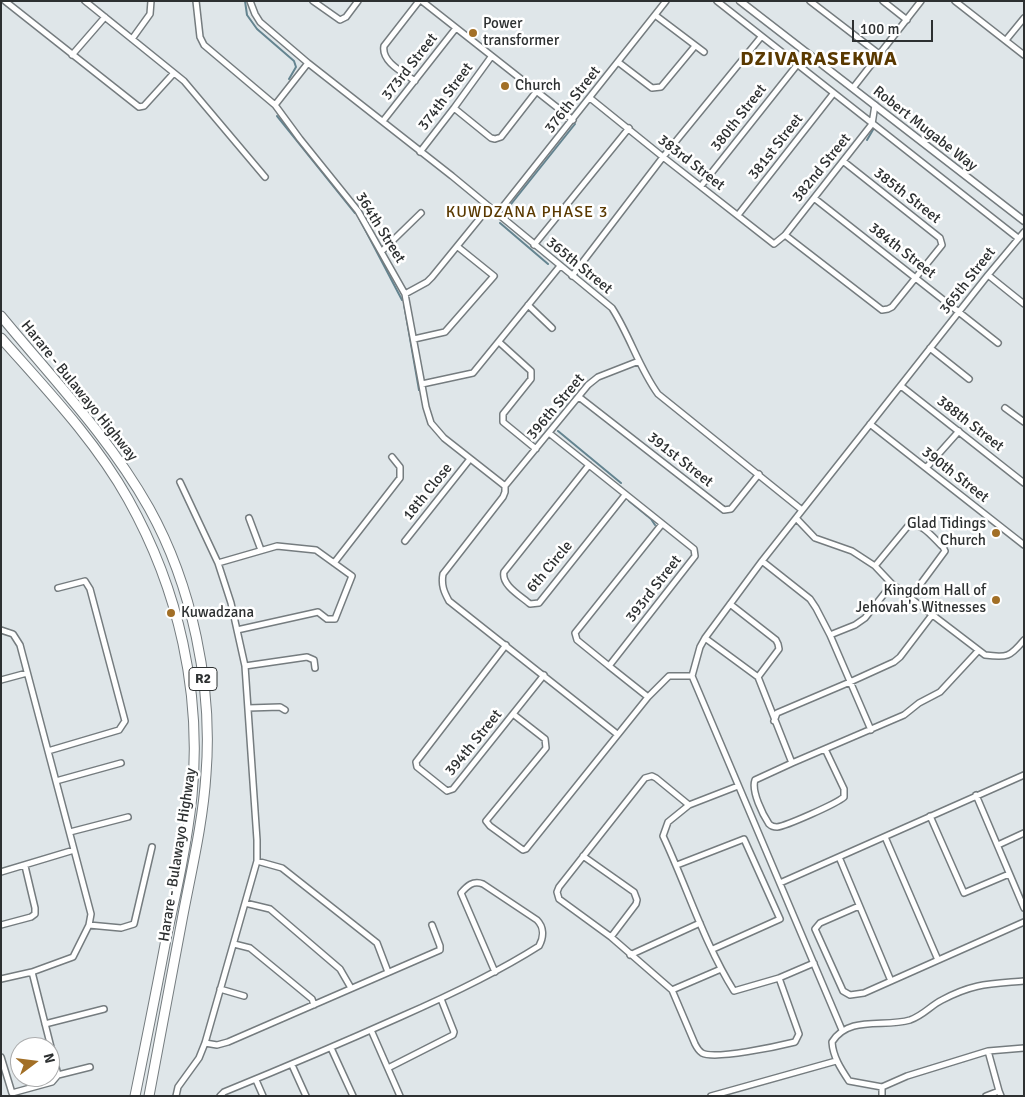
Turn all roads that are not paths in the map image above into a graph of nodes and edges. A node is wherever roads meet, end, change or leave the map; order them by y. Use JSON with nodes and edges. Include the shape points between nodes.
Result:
{"nodes":[{"id":1,"x":5,"y":1,"type":"edge"},
{"id":2,"x":85,"y":1,"type":"edge"},
{"id":3,"x":150,"y":1,"type":"edge"},
{"id":4,"x":196,"y":1,"type":"edge"},
{"id":5,"x":250,"y":1,"type":"edge"},
{"id":6,"x":313,"y":1,"type":"edge"},
{"id":7,"x":358,"y":1,"type":"edge"},
{"id":8,"x":421,"y":1,"type":"edge"},
{"id":9,"x":666,"y":1,"type":"edge"},
{"id":10,"x":717,"y":1,"type":"edge"},
{"id":11,"x":740,"y":1,"type":"edge"},
{"id":12,"x":810,"y":1,"type":"edge"},
{"id":13,"x":883,"y":1,"type":"edge"},
{"id":14,"x":921,"y":1,"type":"edge"},
{"id":15,"x":955,"y":1,"type":"edge"},
{"id":16,"x":144,"y":2,"type":"edge"},
{"id":17,"x":655,"y":16,"type":"junction"},
{"id":18,"x":105,"y":17,"type":"junction"},
{"id":19,"x":1024,"y":18,"type":"edge"},
{"id":20,"x":907,"y":20,"type":"junction"},
{"id":21,"x":456,"y":28,"type":"junction"},
{"id":22,"x":761,"y":36,"type":"junction"},
{"id":23,"x":132,"y":39,"type":"junction"},
{"id":24,"x":1006,"y":40,"type":"junction"},
{"id":25,"x":695,"y":46,"type":"junction"},
{"id":26,"x":704,"y":52,"type":"dead end"},
{"id":27,"x":879,"y":54,"type":"junction"},
{"id":28,"x":72,"y":55,"type":"junction"},
{"id":29,"x":1024,"y":55,"type":"edge"},
{"id":30,"x":491,"y":57,"type":"junction"},
{"id":31,"x":618,"y":62,"type":"junction"},
{"id":32,"x":308,"y":63,"type":"junction"},
{"id":33,"x":797,"y":65,"type":"junction"},
{"id":34,"x":174,"y":73,"type":"junction"},
{"id":35,"x":415,"y":81,"type":"junction"},
{"id":36,"x":853,"y":88,"type":"junction"},
{"id":37,"x":536,"y":92,"type":"junction"},
{"id":38,"x":833,"y":94,"type":"junction"},
{"id":39,"x":590,"y":98,"type":"junction"},
{"id":40,"x":275,"y":105,"type":"junction"},
{"id":41,"x":875,"y":105,"type":"junction"},
{"id":42,"x":454,"y":108,"type":"junction"},
{"id":43,"x":573,"y":120,"type":"junction"},
{"id":44,"x":384,"y":122,"type":"junction"},
{"id":45,"x":872,"y":124,"type":"junction"},
{"id":46,"x":629,"y":128,"type":"junction"},
{"id":47,"x":420,"y":152,"type":"junction"},
{"id":48,"x":663,"y":157,"type":"junction"},
{"id":49,"x":843,"y":161,"type":"junction"},
{"id":50,"x":265,"y":177,"type":"dead end"},
{"id":51,"x":701,"y":186,"type":"junction"},
{"id":52,"x":814,"y":198,"type":"junction"},
{"id":53,"x":489,"y":207,"type":"junction"},
{"id":54,"x":421,"y":213,"type":"dead end"},
{"id":55,"x":497,"y":214,"type":"junction"},
{"id":56,"x":738,"y":215,"type":"junction"},
{"id":57,"x":1024,"y":221,"type":"edge"},
{"id":58,"x":1024,"y":232,"type":"edge"},
{"id":59,"x":784,"y":235,"type":"junction"},
{"id":60,"x":1018,"y":238,"type":"junction"},
{"id":61,"x":778,"y":242,"type":"joint"},
{"id":62,"x":534,"y":245,"type":"junction"},
{"id":63,"x":458,"y":247,"type":"junction"},
{"id":64,"x":382,"y":252,"type":"junction"},
{"id":65,"x":560,"y":266,"type":"junction"},
{"id":66,"x":988,"y":275,"type":"junction"},
{"id":67,"x":572,"y":276,"type":"junction"},
{"id":68,"x":915,"y":276,"type":"junction"},
{"id":69,"x":405,"y":294,"type":"junction"},
{"id":70,"x":1024,"y":304,"type":"edge"},
{"id":71,"x":528,"y":305,"type":"junction"},
{"id":72,"x":959,"y":312,"type":"junction"},
{"id":73,"x":1,"y":316,"type":"edge"},
{"id":74,"x":552,"y":328,"type":"dead end"},
{"id":75,"x":1,"y":338,"type":"edge"},
{"id":76,"x":414,"y":338,"type":"junction"},
{"id":77,"x":499,"y":342,"type":"junction"},
{"id":78,"x":998,"y":342,"type":"dead end"},
{"id":79,"x":930,"y":348,"type":"junction"},
{"id":80,"x":639,"y":361,"type":"junction"},
{"id":81,"x":969,"y":379,"type":"dead end"},
{"id":82,"x":422,"y":384,"type":"junction"},
{"id":83,"x":901,"y":386,"type":"junction"},
{"id":84,"x":579,"y":397,"type":"junction"},
{"id":85,"x":1005,"y":408,"type":"dead end"},
{"id":86,"x":1024,"y":422,"type":"edge"},
{"id":87,"x":870,"y":424,"type":"junction"},
{"id":88,"x":959,"y":431,"type":"junction"},
{"id":89,"x":550,"y":433,"type":"junction"},
{"id":90,"x":536,"y":450,"type":"junction"},
{"id":91,"x":392,"y":457,"type":"dead end"},
{"id":92,"x":470,"y":459,"type":"junction"},
{"id":93,"x":589,"y":465,"type":"junction"},
{"id":94,"x":926,"y":468,"type":"junction"},
{"id":95,"x":1024,"y":472,"type":"edge"},
{"id":96,"x":759,"y":474,"type":"junction"},
{"id":97,"x":1019,"y":478,"type":"junction"},
{"id":98,"x":180,"y":482,"type":"dead end"},
{"id":99,"x":1024,"y":483,"type":"edge"},
{"id":100,"x":505,"y":486,"type":"junction"},
{"id":101,"x":625,"y":495,"type":"junction"},
{"id":102,"x":802,"y":510,"type":"junction"},
{"id":103,"x":249,"y":518,"type":"dead end"},
{"id":104,"x":796,"y":518,"type":"junction"},
{"id":105,"x":662,"y":524,"type":"junction"},
{"id":106,"x":405,"y":541,"type":"dead end"},
{"id":107,"x":1024,"y":546,"type":"edge"},
{"id":108,"x":262,"y":550,"type":"junction"},
{"id":109,"x":762,"y":561,"type":"junction"},
{"id":110,"x":218,"y":563,"type":"junction"},
{"id":111,"x":334,"y":563,"type":"junction"},
{"id":112,"x":875,"y":566,"type":"junction"},
{"id":113,"x":892,"y":584,"type":"junction"},
{"id":114,"x":58,"y":588,"type":"dead end"},
{"id":115,"x":911,"y":597,"type":"junction"},
{"id":116,"x":730,"y":604,"type":"junction"},
{"id":117,"x":932,"y":615,"type":"junction"},
{"id":118,"x":1,"y":630,"type":"edge"},
{"id":119,"x":237,"y":630,"type":"junction"},
{"id":120,"x":830,"y":635,"type":"junction"},
{"id":121,"x":705,"y":638,"type":"junction"},
{"id":122,"x":1024,"y":640,"type":"edge"},
{"id":123,"x":506,"y":645,"type":"junction"},
{"id":124,"x":978,"y":651,"type":"junction"},
{"id":125,"x":245,"y":666,"type":"junction"},
{"id":126,"x":609,"y":666,"type":"junction"},
{"id":127,"x":315,"y":668,"type":"dead end"},
{"id":128,"x":27,"y":673,"type":"junction"},
{"id":129,"x":544,"y":675,"type":"junction"},
{"id":130,"x":692,"y":676,"type":"junction"},
{"id":131,"x":758,"y":677,"type":"junction"},
{"id":132,"x":1,"y":680,"type":"edge"},
{"id":133,"x":850,"y":682,"type":"junction"},
{"id":134,"x":648,"y":697,"type":"junction"},
{"id":135,"x":248,"y":708,"type":"junction"},
{"id":136,"x":285,"y":710,"type":"dead end"},
{"id":137,"x":513,"y":714,"type":"junction"},
{"id":138,"x":774,"y":721,"type":"junction"},
{"id":139,"x":871,"y":730,"type":"junction"},
{"id":140,"x":617,"y":734,"type":"junction"},
{"id":141,"x":825,"y":749,"type":"junction"},
{"id":142,"x":48,"y":751,"type":"junction"},
{"id":143,"x":122,"y":763,"type":"dead end"},
{"id":144,"x":792,"y":763,"type":"junction"},
{"id":145,"x":1024,"y":775,"type":"edge"},
{"id":146,"x":56,"y":781,"type":"junction"},
{"id":147,"x":738,"y":786,"type":"junction"},
{"id":148,"x":976,"y":795,"type":"junction"},
{"id":149,"x":689,"y":805,"type":"junction"},
{"id":150,"x":930,"y":816,"type":"junction"},
{"id":151,"x":128,"y":817,"type":"dead end"},
{"id":152,"x":70,"y":832,"type":"junction"},
{"id":153,"x":1024,"y":833,"type":"edge"},
{"id":154,"x":885,"y":837,"type":"junction"},
{"id":155,"x":998,"y":845,"type":"junction"},
{"id":156,"x":152,"y":846,"type":"dead end"},
{"id":157,"x":74,"y":850,"type":"junction"},
{"id":158,"x":584,"y":856,"type":"junction"},
{"id":159,"x":839,"y":858,"type":"junction"},
{"id":160,"x":257,"y":861,"type":"junction"},
{"id":161,"x":25,"y":866,"type":"junction"},
{"id":162,"x":677,"y":866,"type":"junction"},
{"id":163,"x":1,"y":872,"type":"edge"},
{"id":164,"x":1009,"y":874,"type":"junction"},
{"id":165,"x":780,"y":883,"type":"junction"},
{"id":166,"x":245,"y":903,"type":"junction"},
{"id":167,"x":859,"y":906,"type":"junction"},
{"id":168,"x":1024,"y":908,"type":"edge"},
{"id":169,"x":1024,"y":922,"type":"edge"},
{"id":170,"x":700,"y":923,"type":"junction"},
{"id":171,"x":1,"y":925,"type":"edge"},
{"id":172,"x":89,"y":925,"type":"junction"},
{"id":173,"x":432,"y":925,"type":"dead end"},
{"id":174,"x":610,"y":937,"type":"junction"},
{"id":175,"x":234,"y":944,"type":"junction"},
{"id":176,"x":713,"y":949,"type":"junction"},
{"id":177,"x":630,"y":955,"type":"junction"},
{"id":178,"x":938,"y":960,"type":"junction"},
{"id":179,"x":814,"y":963,"type":"junction"},
{"id":180,"x":721,"y":969,"type":"junction"},
{"id":181,"x":32,"y":972,"type":"junction"},
{"id":182,"x":388,"y":972,"type":"junction"},
{"id":183,"x":496,"y":972,"type":"junction"},
{"id":184,"x":779,"y":978,"type":"junction"},
{"id":185,"x":1,"y":979,"type":"edge"},
{"id":186,"x":891,"y":981,"type":"junction"},
{"id":187,"x":1024,"y":981,"type":"edge"},
{"id":188,"x":351,"y":988,"type":"junction"},
{"id":189,"x":220,"y":989,"type":"junction"},
{"id":190,"x":672,"y":990,"type":"junction"},
{"id":191,"x":244,"y":996,"type":"dead end"},
{"id":192,"x":441,"y":999,"type":"junction"},
{"id":193,"x":314,"y":1004,"type":"junction"},
{"id":194,"x":104,"y":1009,"type":"dead end"},
{"id":195,"x":45,"y":1024,"type":"junction"},
{"id":196,"x":371,"y":1030,"type":"junction"},
{"id":197,"x":842,"y":1030,"type":"junction"},
{"id":198,"x":48,"y":1037,"type":"edge"},
{"id":199,"x":205,"y":1043,"type":"junction"},
{"id":200,"x":331,"y":1048,"type":"junction"},
{"id":201,"x":1024,"y":1048,"type":"edge"},
{"id":202,"x":988,"y":1051,"type":"junction"},
{"id":203,"x":1,"y":1057,"type":"edge"},
{"id":204,"x":836,"y":1061,"type":"junction"},
{"id":205,"x":292,"y":1065,"type":"junction"},
{"id":206,"x":90,"y":1067,"type":"dead end"},
{"id":207,"x":388,"y":1068,"type":"junction"},
{"id":208,"x":60,"y":1074,"type":"edge"},
{"id":209,"x":256,"y":1080,"type":"junction"},
{"id":210,"x":37,"y":1087,"type":"edge"},
{"id":211,"x":882,"y":1087,"type":"junction"},
{"id":212,"x":1000,"y":1094,"type":"edge"},
{"id":213,"x":12,"y":1095,"type":"edge"},
{"id":214,"x":135,"y":1096,"type":"edge"},
{"id":215,"x":149,"y":1096,"type":"edge"},
{"id":216,"x":176,"y":1096,"type":"edge"},
{"id":217,"x":220,"y":1096,"type":"edge"},
{"id":218,"x":263,"y":1096,"type":"edge"},
{"id":219,"x":306,"y":1096,"type":"edge"},
{"id":220,"x":353,"y":1096,"type":"edge"},
{"id":221,"x":400,"y":1096,"type":"edge"},
{"id":222,"x":711,"y":1096,"type":"edge"},
{"id":223,"x":882,"y":1096,"type":"edge"},
{"id":224,"x":986,"y":1096,"type":"edge"}],
"edges":[{"from":1,"to":28,"type":"street"},
{"from":2,"to":18,"type":"street"},
{"from":3,"to":16,"type":"street"},
{"from":3,"to":23,"type":"street","via":[[150,14]]},
{"from":4,"to":40,"type":"street","name":"364th Street","via":[[204,45]]},
{"from":5,"to":32,"type":"street","name":"365th Street","via":[[260,22]]},
{"from":6,"to":7,"type":"street","via":[[340,20]]},
{"from":8,"to":21,"type":"street"},
{"from":8,"to":35,"type":"street","via":[[383,51],[386,60]]},
{"from":9,"to":17,"type":"street","name":"376th Street"},
{"from":10,"to":22,"type":"street"},
{"from":11,"to":36,"type":"street","name":"Robert Mugabe Way"},
{"from":12,"to":27,"type":"street"},
{"from":13,"to":20,"type":"street"},
{"from":14,"to":20,"type":"street"},
{"from":15,"to":24,"type":"street"},
{"from":17,"to":25,"type":"street"},
{"from":17,"to":31,"type":"street","name":"376th Street"},
{"from":18,"to":23,"type":"street"},
{"from":18,"to":28,"type":"street"},
{"from":19,"to":24,"type":"street"},
{"from":20,"to":27,"type":"street"},
{"from":21,"to":30,"type":"street"},
{"from":21,"to":35,"type":"street","name":"373rd Street"},
{"from":22,"to":33,"type":"street"},
{"from":22,"to":48,"type":"street"},
{"from":23,"to":34,"type":"street"},
{"from":24,"to":29,"type":"street"},
{"from":25,"to":26,"type":"street"},
{"from":25,"to":31,"type":"street","via":[[658,89],[652,88]]},
{"from":27,"to":36,"type":"street"},
{"from":28,"to":34,"type":"street","via":[[139,107],[144,106]]},
{"from":30,"to":37,"type":"street"},
{"from":30,"to":42,"type":"street","name":"374th Street"},
{"from":31,"to":39,"type":"street","name":"376th Street"},
{"from":32,"to":40,"type":"street"},
{"from":32,"to":44,"type":"street","name":"365th Street"},
{"from":33,"to":38,"type":"street"},
{"from":33,"to":51,"type":"street","name":"380th Street"},
{"from":34,"to":50,"type":"street"},
{"from":35,"to":44,"type":"street","name":"373rd Street"},
{"from":36,"to":41,"type":"street","name":"Robert Mugabe Way"},
{"from":37,"to":42,"type":"street","via":[[501,137],[495,139]]},
{"from":37,"to":43,"type":"street"},
{"from":38,"to":45,"type":"street"},
{"from":38,"to":56,"type":"street","name":"381st Street"},
{"from":39,"to":43,"type":"street","name":"376th Street"},
{"from":39,"to":46,"type":"street","name":"383rd Street"},
{"from":40,"to":64,"type":"street","name":"364th Street","via":[[356,207]]},
{"from":41,"to":45,"type":"street","name":"382nd Street"},
{"from":41,"to":57,"type":"street","name":"Robert Mugabe Way"},
{"from":42,"to":47,"type":"street","name":"374th Street"},
{"from":43,"to":55,"type":"street","name":"376th Street"},
{"from":44,"to":47,"type":"street","name":"365th Street"},
{"from":45,"to":49,"type":"street","name":"382nd Street"},
{"from":45,"to":60,"type":"street"},
{"from":46,"to":48,"type":"street","name":"383rd Street"},
{"from":46,"to":62,"type":"street"},
{"from":47,"to":53,"type":"street","name":"365th Street"},
{"from":48,"to":51,"type":"street","name":"383rd Street"},
{"from":48,"to":67,"type":"street"},
{"from":49,"to":52,"type":"street","name":"382nd Street"},
{"from":49,"to":68,"type":"street","name":"385th Street","via":[[942,240]]},
{"from":51,"to":56,"type":"street","name":"383rd Street"},
{"from":52,"to":59,"type":"street","name":"382nd Street"},
{"from":52,"to":68,"type":"street","name":"384th Street"},
{"from":53,"to":55,"type":"street","name":"365th Street"},
{"from":53,"to":63,"type":"street"},
{"from":54,"to":64,"type":"street"},
{"from":55,"to":62,"type":"street","name":"365th Street"},
{"from":56,"to":61,"type":"street","name":"383rd Street","via":[[772,243]]},
{"from":58,"to":60,"type":"street","name":"365th Street"},
{"from":59,"to":61,"type":"street","name":"382nd Street"},
{"from":59,"to":68,"type":"street","via":[[882,310],[892,307]]},
{"from":60,"to":66,"type":"street","name":"365th Street"},
{"from":62,"to":65,"type":"street","name":"365th Street"},
{"from":63,"to":69,"type":"street","via":[[427,282]]},
{"from":63,"to":76,"type":"street","via":[[494,276],[447,331]]},
{"from":64,"to":69,"type":"street","name":"364th Street"},
{"from":65,"to":67,"type":"street","name":"365th Street"},
{"from":65,"to":71,"type":"street"},
{"from":66,"to":70,"type":"street"},
{"from":66,"to":72,"type":"street","name":"365th Street"},
{"from":67,"to":80,"type":"street","name":"365th Street","via":[[612,308]]},
{"from":68,"to":72,"type":"street","name":"384th Street"},
{"from":69,"to":76,"type":"street","name":"364th Street"},
{"from":71,"to":74,"type":"street"},
{"from":71,"to":77,"type":"street"},
{"from":72,"to":78,"type":"street","name":"384th Street"},
{"from":72,"to":79,"type":"street","name":"365th Street"},
{"from":73,"to":215,"type":"highway","name":"Harare - Bulawayo Highway","number":"R2","via":[[105,441],[132,480],[163,536],[186,598],[199,647],[206,722],[204,792]]},
{"from":75,"to":214,"type":"highway","name":"Harare - Bulawayo Highway","number":"R2","via":[[70,417],[128,498],[167,586],[185,652],[193,720],[192,796]]},
{"from":76,"to":82,"type":"street","name":"364th Street"},
{"from":77,"to":82,"type":"street","via":[[471,375]]},
{"from":77,"to":90,"type":"street","via":[[532,375],[503,414],[504,422]]},
{"from":79,"to":81,"type":"street"},
{"from":79,"to":83,"type":"street","name":"365th Street"},
{"from":80,"to":84,"type":"street","name":"396th Street","via":[[598,378]]},
{"from":80,"to":96,"type":"street","name":"365th Street","via":[[658,394]]},
{"from":82,"to":92,"type":"street","name":"364th Street","via":[[431,422],[444,438]]},
{"from":83,"to":87,"type":"street","name":"365th Street"},
{"from":83,"to":88,"type":"street","name":"388th Street"},
{"from":84,"to":89,"type":"street","name":"396th Street"},
{"from":84,"to":96,"type":"street","name":"391st Street","via":[[724,510],[731,509]]},
{"from":85,"to":86,"type":"street"},
{"from":87,"to":94,"type":"street","name":"390th Street"},
{"from":87,"to":102,"type":"street","name":"365th Street"},
{"from":88,"to":94,"type":"street"},
{"from":88,"to":97,"type":"street","name":"388th Street"},
{"from":89,"to":90,"type":"street","name":"396th Street"},
{"from":89,"to":93,"type":"street","name":"393rd Street"},
{"from":90,"to":100,"type":"street","name":"396th Street"},
{"from":91,"to":111,"type":"street","via":[[400,467],[400,478]]},
{"from":92,"to":100,"type":"street","name":"364th Street"},
{"from":92,"to":106,"type":"street","name":"18th Close"},
{"from":93,"to":101,"type":"street","name":"393rd Street"},
{"from":93,"to":101,"type":"street","name":"6th Circle","via":[[504,572],[506,583],[530,604],[539,603]]},
{"from":94,"to":107,"type":"street","name":"390th Street"},
{"from":95,"to":97,"type":"street"},
{"from":96,"to":102,"type":"street","name":"365th Street"},
{"from":97,"to":99,"type":"street","name":"388th Street"},
{"from":98,"to":110,"type":"street"},
{"from":100,"to":123,"type":"street","name":"396th Street","via":[[503,497],[443,574],[442,586],[449,601]]},
{"from":101,"to":105,"type":"street","name":"393rd Street"},
{"from":102,"to":104,"type":"street","name":"365th Street"},
{"from":103,"to":108,"type":"street"},
{"from":104,"to":109,"type":"street","name":"365th Street"},
{"from":104,"to":112,"type":"street","via":[[815,538],[852,551]]},
{"from":105,"to":126,"type":"street","name":"393rd Street","via":[[694,549],[695,558]]},
{"from":105,"to":126,"type":"street","via":[[575,633],[577,640]]},
{"from":108,"to":110,"type":"street"},
{"from":108,"to":111,"type":"street","via":[[277,546],[316,550]]},
{"from":109,"to":116,"type":"street","name":"365th Street"},
{"from":109,"to":120,"type":"street","via":[[810,599]]},
{"from":110,"to":119,"type":"street"},
{"from":111,"to":119,"type":"street","via":[[352,576],[335,619],[327,619],[318,612]]},
{"from":112,"to":113,"type":"street"},
{"from":112,"to":115,"type":"street","via":[[908,526],[919,525],[945,551]]},
{"from":113,"to":115,"type":"street"},
{"from":113,"to":120,"type":"street","via":[[865,618]]},
{"from":114,"to":142,"type":"street","via":[[85,581],[90,589],[125,721],[119,730]]},
{"from":115,"to":117,"type":"street"},
{"from":116,"to":121,"type":"street","name":"365th Street"},
{"from":116,"to":131,"type":"street","via":[[778,644],[778,649]]},
{"from":117,"to":124,"type":"street"},
{"from":117,"to":133,"type":"street","via":[[894,662]]},
{"from":118,"to":128,"type":"street","via":[[16,638]]},
{"from":119,"to":125,"type":"street"},
{"from":120,"to":133,"type":"street"},
{"from":121,"to":130,"type":"street","name":"365th Street"},
{"from":121,"to":131,"type":"street"},
{"from":122,"to":124,"type":"street","via":[[1013,653],[1005,656],[985,655]]},
{"from":123,"to":129,"type":"street","name":"396th Street"},
{"from":123,"to":137,"type":"street","name":"394th Street","via":[[416,765],[450,791]]},
{"from":124,"to":139,"type":"street","via":[[940,692],[904,715]]},
{"from":125,"to":127,"type":"street","via":[[307,657],[314,660]]},
{"from":125,"to":135,"type":"street"},
{"from":126,"to":134,"type":"street"},
{"from":128,"to":132,"type":"street"},
{"from":128,"to":142,"type":"street"},
{"from":129,"to":137,"type":"street","name":"394th Street"},
{"from":129,"to":140,"type":"street","name":"396th Street"},
{"from":130,"to":134,"type":"street","via":[[669,676]]},
{"from":130,"to":147,"type":"street"},
{"from":131,"to":138,"type":"street"},
{"from":133,"to":138,"type":"street","via":[[777,713]]},
{"from":133,"to":139,"type":"street"},
{"from":134,"to":140,"type":"street"},
{"from":135,"to":136,"type":"street","via":[[280,707]]},
{"from":135,"to":160,"type":"street"},
{"from":137,"to":140,"type":"street","via":[[545,739],[546,748],[486,821],[523,850]]},
{"from":138,"to":144,"type":"street"},
{"from":139,"to":141,"type":"street"},
{"from":141,"to":144,"type":"street"},
{"from":141,"to":144,"type":"street","via":[[844,789],[844,797],[824,809],[776,827],[767,822],[754,792],[754,783]]},
{"from":142,"to":146,"type":"street"},
{"from":143,"to":146,"type":"street"},
{"from":145,"to":148,"type":"street"},
{"from":146,"to":152,"type":"street"},
{"from":147,"to":149,"type":"street"},
{"from":147,"to":165,"type":"street"},
{"from":148,"to":150,"type":"street"},
{"from":148,"to":155,"type":"street"},
{"from":149,"to":158,"type":"street","via":[[656,778],[645,778]]},
{"from":149,"to":162,"type":"street","via":[[668,822],[663,836]]},
{"from":150,"to":154,"type":"street"},
{"from":150,"to":164,"type":"street","via":[[964,892]]},
{"from":151,"to":152,"type":"street"},
{"from":152,"to":157,"type":"street"},
{"from":153,"to":155,"type":"street"},
{"from":154,"to":159,"type":"street"},
{"from":154,"to":178,"type":"street"},
{"from":155,"to":164,"type":"street"},
{"from":156,"to":172,"type":"street","via":[[134,924],[121,928]]},
{"from":157,"to":161,"type":"street"},
{"from":157,"to":172,"type":"street","via":[[91,912]]},
{"from":158,"to":174,"type":"street","via":[[559,887],[558,896]]},
{"from":158,"to":174,"type":"street","via":[[637,895],[636,904]]},
{"from":159,"to":165,"type":"street"},
{"from":159,"to":167,"type":"street"},
{"from":160,"to":166,"type":"street"},
{"from":160,"to":182,"type":"street","via":[[282,868],[377,943]]},
{"from":161,"to":163,"type":"street"},
{"from":161,"to":171,"type":"street","via":[[35,914]]},
{"from":162,"to":170,"type":"street"},
{"from":162,"to":176,"type":"street","via":[[744,839],[780,919]]},
{"from":164,"to":168,"type":"street"},
{"from":165,"to":179,"type":"street"},
{"from":166,"to":175,"type":"street"},
{"from":166,"to":188,"type":"street","via":[[270,910],[340,969]]},
{"from":167,"to":186,"type":"street"},
{"from":167,"to":186,"type":"street","via":[[820,923],[815,929],[845,993],[864,993]]},
{"from":169,"to":178,"type":"street"},
{"from":170,"to":176,"type":"street"},
{"from":170,"to":177,"type":"street"},
{"from":172,"to":181,"type":"street","via":[[73,957]]},
{"from":173,"to":182,"type":"street","via":[[440,950]]},
{"from":174,"to":177,"type":"street"},
{"from":175,"to":189,"type":"street"},
{"from":175,"to":193,"type":"street","via":[[250,948]]},
{"from":176,"to":180,"type":"street"},
{"from":177,"to":190,"type":"street"},
{"from":178,"to":186,"type":"street"},
{"from":179,"to":184,"type":"street"},
{"from":179,"to":197,"type":"street"},
{"from":180,"to":184,"type":"street","via":[[734,991]]},
{"from":180,"to":190,"type":"street"},
{"from":181,"to":185,"type":"street"},
{"from":181,"to":195,"type":"street"},
{"from":182,"to":188,"type":"street"},
{"from":183,"to":183,"type":"street","via":[[539,946],[542,926],[483,884],[469,885],[461,893]]},
{"from":183,"to":192,"type":"street"},
{"from":184,"to":190,"type":"street","via":[[800,1034],[795,1042],[730,1054],[700,1052]]},
{"from":187,"to":197,"type":"street","via":[[972,986],[909,1020]]},
{"from":188,"to":193,"type":"street"},
{"from":189,"to":191,"type":"street"},
{"from":189,"to":199,"type":"street"},
{"from":192,"to":196,"type":"street"},
{"from":192,"to":207,"type":"street","via":[[453,1035]]},
{"from":193,"to":199,"type":"street","via":[[228,1042],[217,1045]]},
{"from":194,"to":195,"type":"street"},
{"from":195,"to":198,"type":"street"},
{"from":196,"to":200,"type":"street"},
{"from":196,"to":207,"type":"street"},
{"from":197,"to":204,"type":"street","via":[[832,1042]]},
{"from":199,"to":216,"type":"street","via":[[199,1058],[178,1087]]},
{"from":200,"to":205,"type":"street"},
{"from":200,"to":220,"type":"street"},
{"from":201,"to":202,"type":"street"},
{"from":202,"to":211,"type":"street"},
{"from":202,"to":212,"type":"street"},
{"from":203,"to":213,"type":"street"},
{"from":204,"to":211,"type":"street","via":[[850,1081]]},
{"from":204,"to":222,"type":"street"},
{"from":205,"to":209,"type":"street"},
{"from":205,"to":219,"type":"street"},
{"from":206,"to":208,"type":"street"},
{"from":207,"to":221,"type":"street"},
{"from":209,"to":217,"type":"street"},
{"from":209,"to":218,"type":"street"},
{"from":210,"to":213,"type":"street"},
{"from":211,"to":223,"type":"street"},
{"from":212,"to":224,"type":"street"}]}
